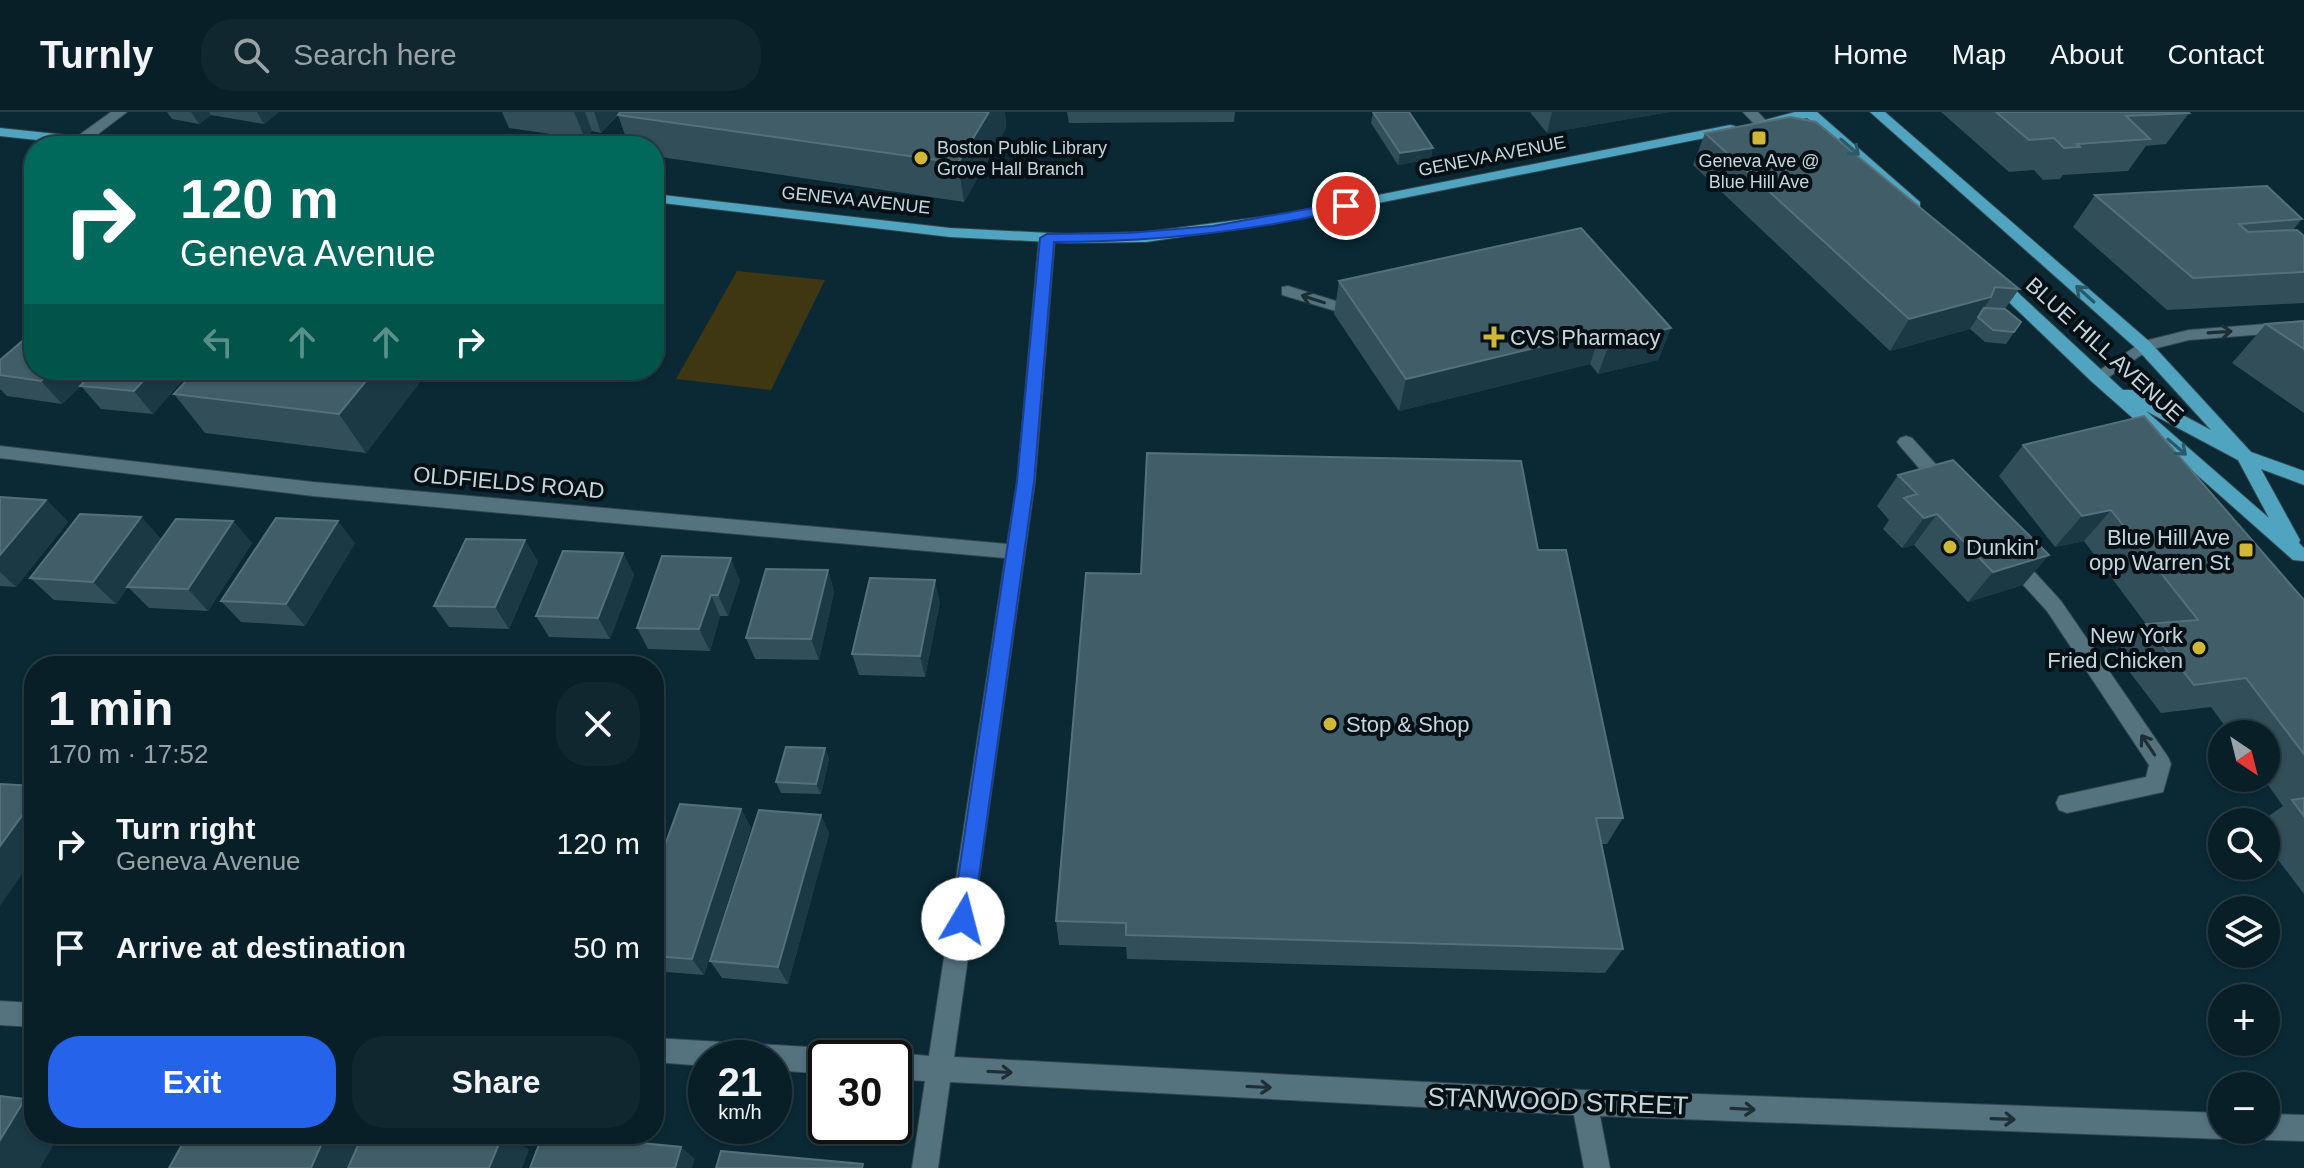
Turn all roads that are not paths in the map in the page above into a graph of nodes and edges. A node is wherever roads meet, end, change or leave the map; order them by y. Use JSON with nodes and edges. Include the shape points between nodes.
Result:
{"nodes":[{"id":1,"x":120,"y":112,"type":"edge"},
{"id":2,"x":1877,"y":112,"type":"edge"},
{"id":3,"x":1810,"y":113,"type":"edge"},
{"id":4,"x":1756,"y":118,"type":"edge"},
{"id":5,"x":0,"y":132,"type":"edge"},
{"id":6,"x":36,"y":136,"type":"edge"},
{"id":7,"x":87,"y":136,"type":"edge"},
{"id":8,"x":664,"y":199,"type":"edge"},
{"id":9,"x":1923,"y":213,"type":"edge"},
{"id":10,"x":1047,"y":238,"type":"junction"},
{"id":11,"x":1977,"y":264,"type":"edge"},
{"id":12,"x":1288,"y":291,"type":"dead end"},
{"id":13,"x":1380,"y":298,"type":"edge"},
{"id":14,"x":2304,"y":326,"type":"edge"},
{"id":15,"x":2144,"y":346,"type":"junction"},
{"id":16,"x":2097,"y":377,"type":"junction"},
{"id":17,"x":1906,"y":442,"type":"dead end"},
{"id":18,"x":0,"y":452,"type":"edge"},
{"id":19,"x":2245,"y":456,"type":"junction"},
{"id":20,"x":2304,"y":478,"type":"edge"},
{"id":21,"x":1959,"y":501,"type":"edge"},
{"id":22,"x":2001,"y":548,"type":"edge"},
{"id":23,"x":1014,"y":552,"type":"junction"},
{"id":24,"x":2302,"y":558,"type":"edge"},
{"id":25,"x":2067,"y":803,"type":"dead end"},
{"id":26,"x":0,"y":1013,"type":"edge"},
{"id":27,"x":24,"y":1014,"type":"edge"},
{"id":28,"x":664,"y":1051,"type":"edge"},
{"id":29,"x":808,"y":1060,"type":"edge"},
{"id":30,"x":912,"y":1067,"type":"edge"},
{"id":31,"x":941,"y":1069,"type":"junction"},
{"id":32,"x":1584,"y":1102,"type":"junction"},
{"id":33,"x":2208,"y":1126,"type":"edge"},
{"id":34,"x":2280,"y":1127,"type":"edge"},
{"id":35,"x":2304,"y":1128,"type":"edge"},
{"id":36,"x":925,"y":1168,"type":"edge"},
{"id":37,"x":1597,"y":1168,"type":"edge"}],
"edges":[{"from":1,"to":7,"type":"street"},
{"from":15,"to":2,"type":"main road","name":"BLUE HILL AVENUE","one_way":true},
{"from":3,"to":4,"type":"main road","name":"GENEVA AVENUE"},
{"from":3,"to":9,"type":"main road","one_way":true},
{"from":4,"to":10,"type":"main road","name":"GENEVA AVENUE","via":[[1213,230]]},
{"from":5,"to":6,"type":"main road"},
{"from":8,"to":10,"type":"main road","name":"GENEVA AVENUE"},
{"from":10,"to":23,"type":"street","via":[[1026,482]]},
{"from":11,"to":16,"type":"main road","name":"BLUE HILL AVENUE"},
{"from":13,"to":12,"type":"street","one_way":true,"via":[[1339,307]]},
{"from":15,"to":14,"type":"street","one_way":true,"via":[[2189,335]]},
{"from":15,"to":16,"type":"street"},
{"from":15,"to":19,"type":"main road","name":"BLUE HILL AVENUE"},
{"from":16,"to":19,"type":"main road"},
{"from":16,"to":24,"type":"main road","name":"BLUE HILL AVENUE","one_way":true},
{"from":17,"to":21,"type":"street"},
{"from":18,"to":23,"type":"street","name":"OLDFIELDS ROAD","via":[[328,490]]},
{"from":19,"to":20,"type":"main road"},
{"from":19,"to":24,"type":"main road","name":"BLUE HILL AVENUE"},
{"from":25,"to":22,"type":"street","one_way":true,"via":[[2155,785],[2160,764],[2054,606]]},
{"from":23,"to":31,"type":"street"},
{"from":26,"to":27,"type":"street"},
{"from":28,"to":29,"type":"street"},
{"from":30,"to":31,"type":"street","name":"STANWOOD STREET"},
{"from":31,"to":32,"type":"street","name":"STANWOOD STREET","one_way":true},
{"from":31,"to":36,"type":"street"},
{"from":32,"to":33,"type":"street","name":"STANWOOD STREET","one_way":true},
{"from":32,"to":37,"type":"street"},
{"from":34,"to":35,"type":"street"}]}
